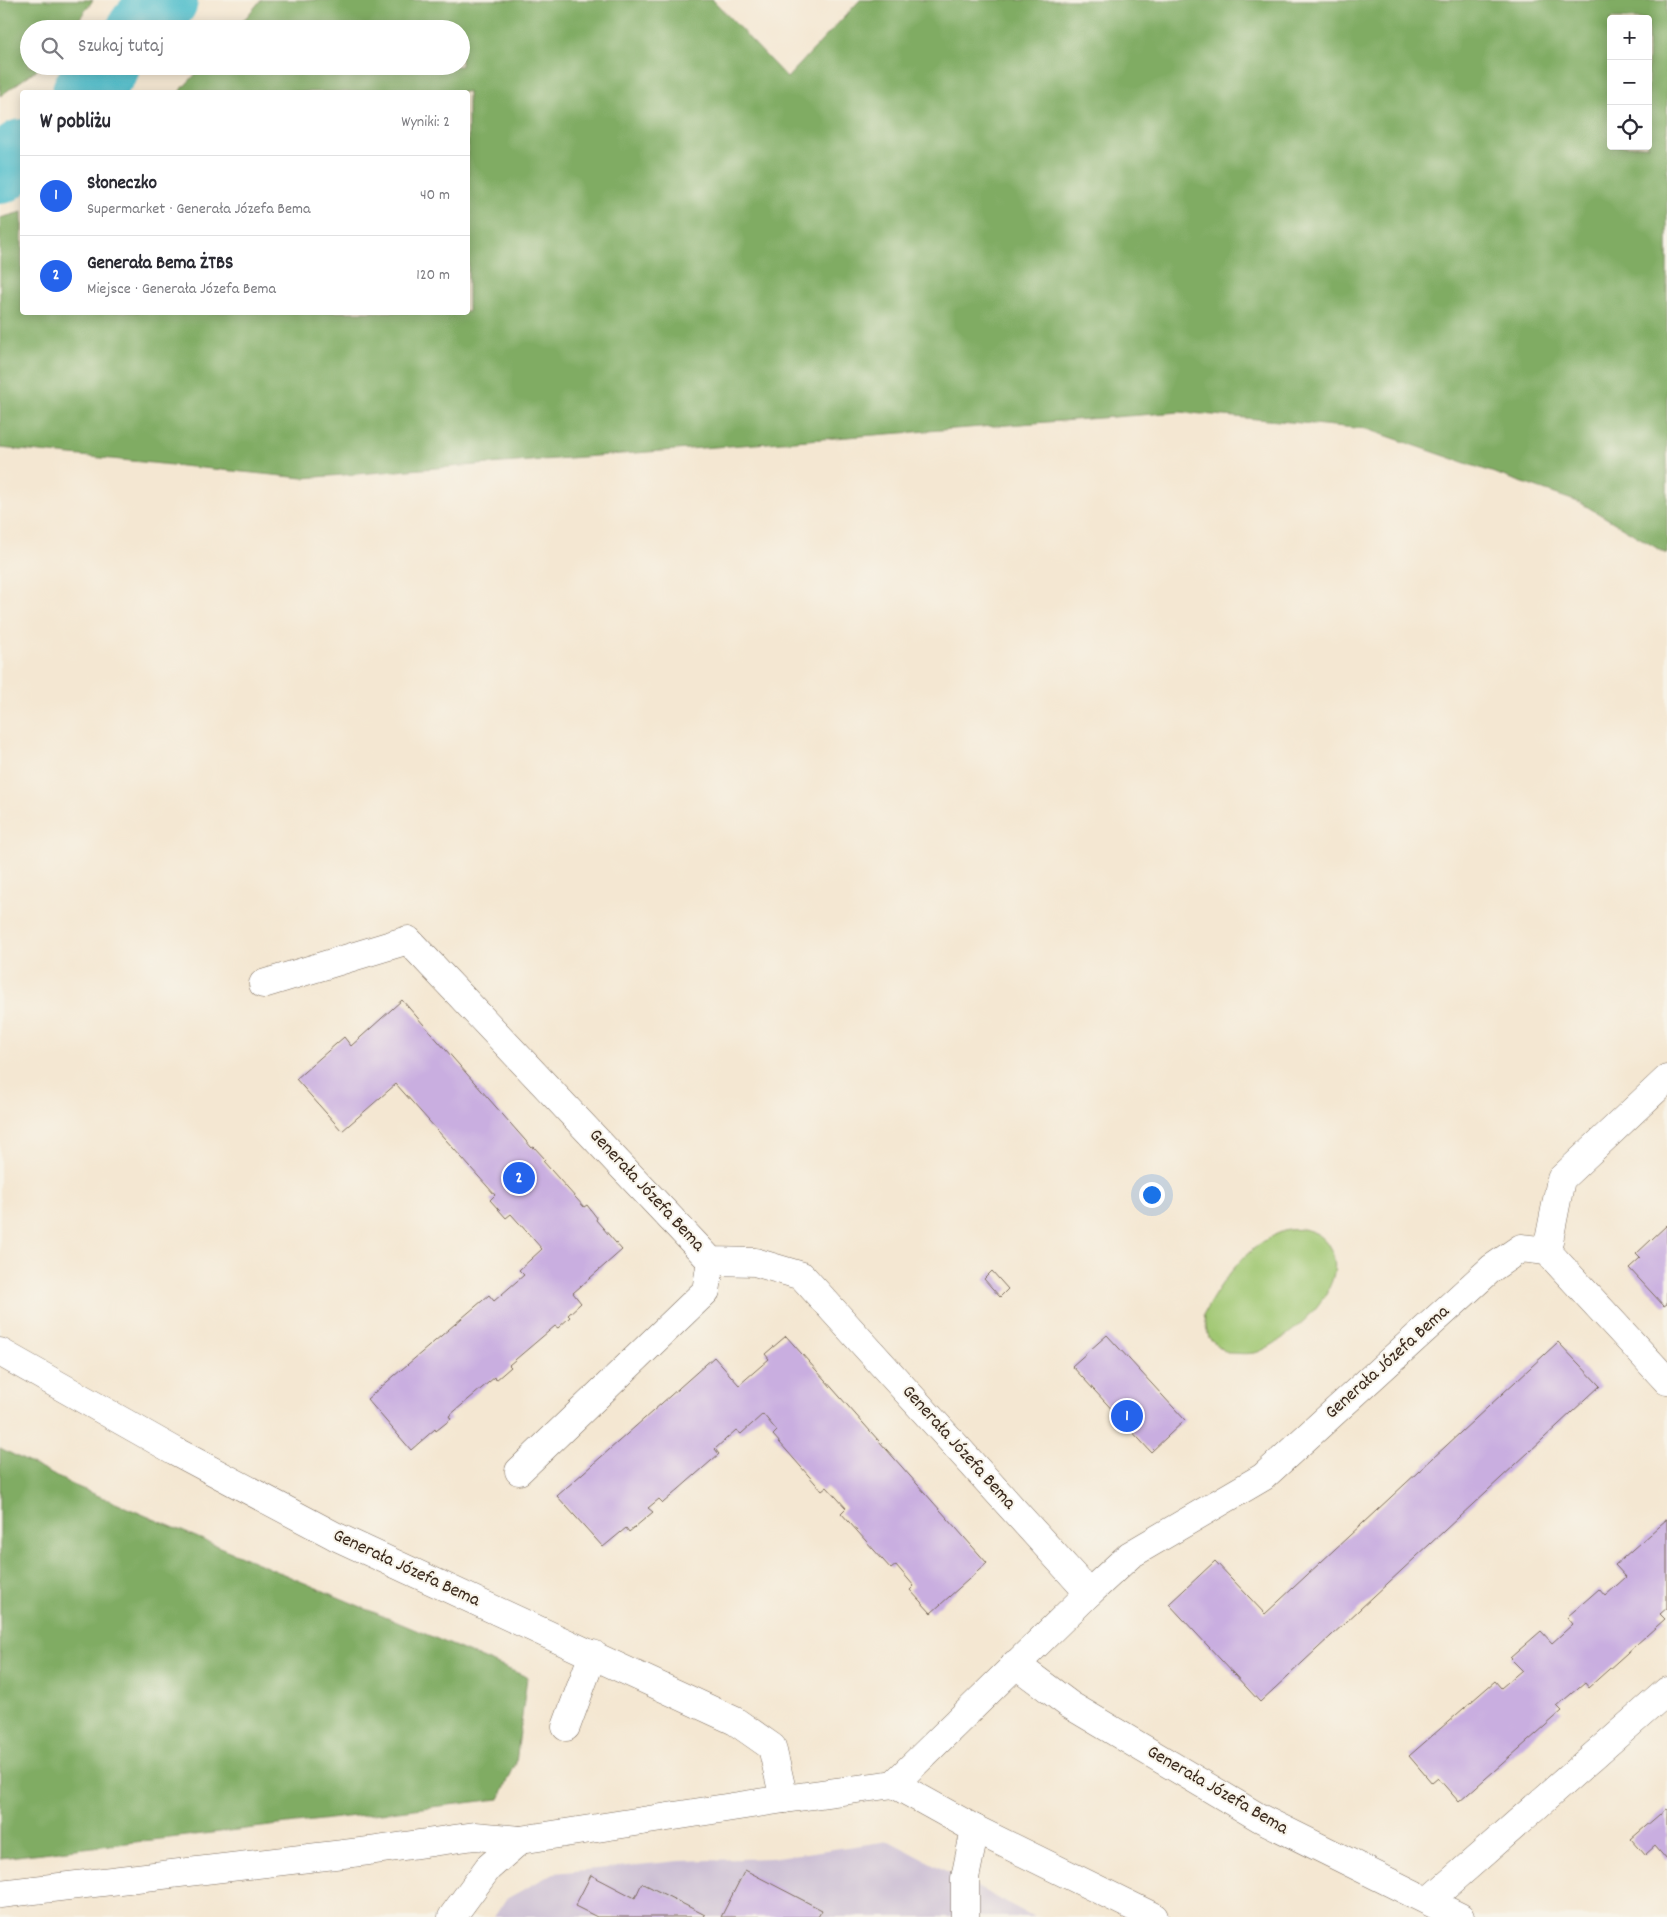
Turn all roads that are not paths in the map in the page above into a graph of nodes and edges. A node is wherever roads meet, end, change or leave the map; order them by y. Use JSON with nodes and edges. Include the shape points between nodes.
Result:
{"nodes":[{"id":1,"x":264,"y":984,"type":"dead end"},
{"id":2,"x":1667,"y":1079,"type":"edge"},
{"id":3,"x":1547,"y":1251,"type":"junction"},
{"id":4,"x":711,"y":1261,"type":"junction"},
{"id":5,"x":0,"y":1352,"type":"edge"},
{"id":6,"x":1667,"y":1381,"type":"edge"},
{"id":7,"x":519,"y":1471,"type":"dead end"},
{"id":8,"x":1089,"y":1592,"type":"junction"},
{"id":9,"x":593,"y":1654,"type":"junction"},
{"id":10,"x":1015,"y":1664,"type":"junction"},
{"id":11,"x":1667,"y":1690,"type":"edge"},
{"id":12,"x":566,"y":1726,"type":"dead end"},
{"id":13,"x":894,"y":1784,"type":"junction"},
{"id":14,"x":784,"y":1799,"type":"junction"},
{"id":15,"x":975,"y":1829,"type":"junction"},
{"id":16,"x":520,"y":1840,"type":"junction"},
{"id":17,"x":0,"y":1894,"type":"edge"},
{"id":18,"x":1429,"y":1901,"type":"junction"},
{"id":19,"x":452,"y":1917,"type":"edge"},
{"id":20,"x":965,"y":1917,"type":"edge"},
{"id":21,"x":1154,"y":1917,"type":"edge"},
{"id":22,"x":1460,"y":1917,"type":"edge"}],
"edges":[{"from":1,"to":4,"type":"street","name":"Generała Józefa Bema","via":[[408,940]]},
{"from":2,"to":3,"type":"street","via":[[1561,1179]]},
{"from":3,"to":6,"type":"street"},
{"from":3,"to":8,"type":"street","name":"Generała Józefa Bema","via":[[1521,1248],[1492,1268],[1263,1477],[1130,1555]]},
{"from":4,"to":7,"type":"street","via":[[706,1291]]},
{"from":4,"to":8,"type":"street","name":"Generała Józefa Bema","via":[[754,1262],[802,1276]]},
{"from":5,"to":9,"type":"street","name":"Generała Józefa Bema","via":[[334,1536]]},
{"from":8,"to":10,"type":"street","name":"Generała Józefa Bema"},
{"from":9,"to":12,"type":"street"},
{"from":9,"to":14,"type":"street","name":"Generała Józefa Bema","via":[[736,1720],[772,1747]]},
{"from":10,"to":13,"type":"street","name":"Generała Józefa Bema"},
{"from":10,"to":18,"type":"street","name":"Generała Józefa Bema","via":[[1070,1705],[1260,1818]]},
{"from":11,"to":18,"type":"street"},
{"from":13,"to":14,"type":"street"},
{"from":13,"to":15,"type":"street"},
{"from":14,"to":16,"type":"street"},
{"from":15,"to":20,"type":"street","via":[[964,1878]]},
{"from":15,"to":21,"type":"street"},
{"from":16,"to":17,"type":"street","via":[[475,1836]]},
{"from":16,"to":19,"type":"street","via":[[488,1868]]},
{"from":18,"to":22,"type":"street","name":"Generała Józefa Bema"}]}
